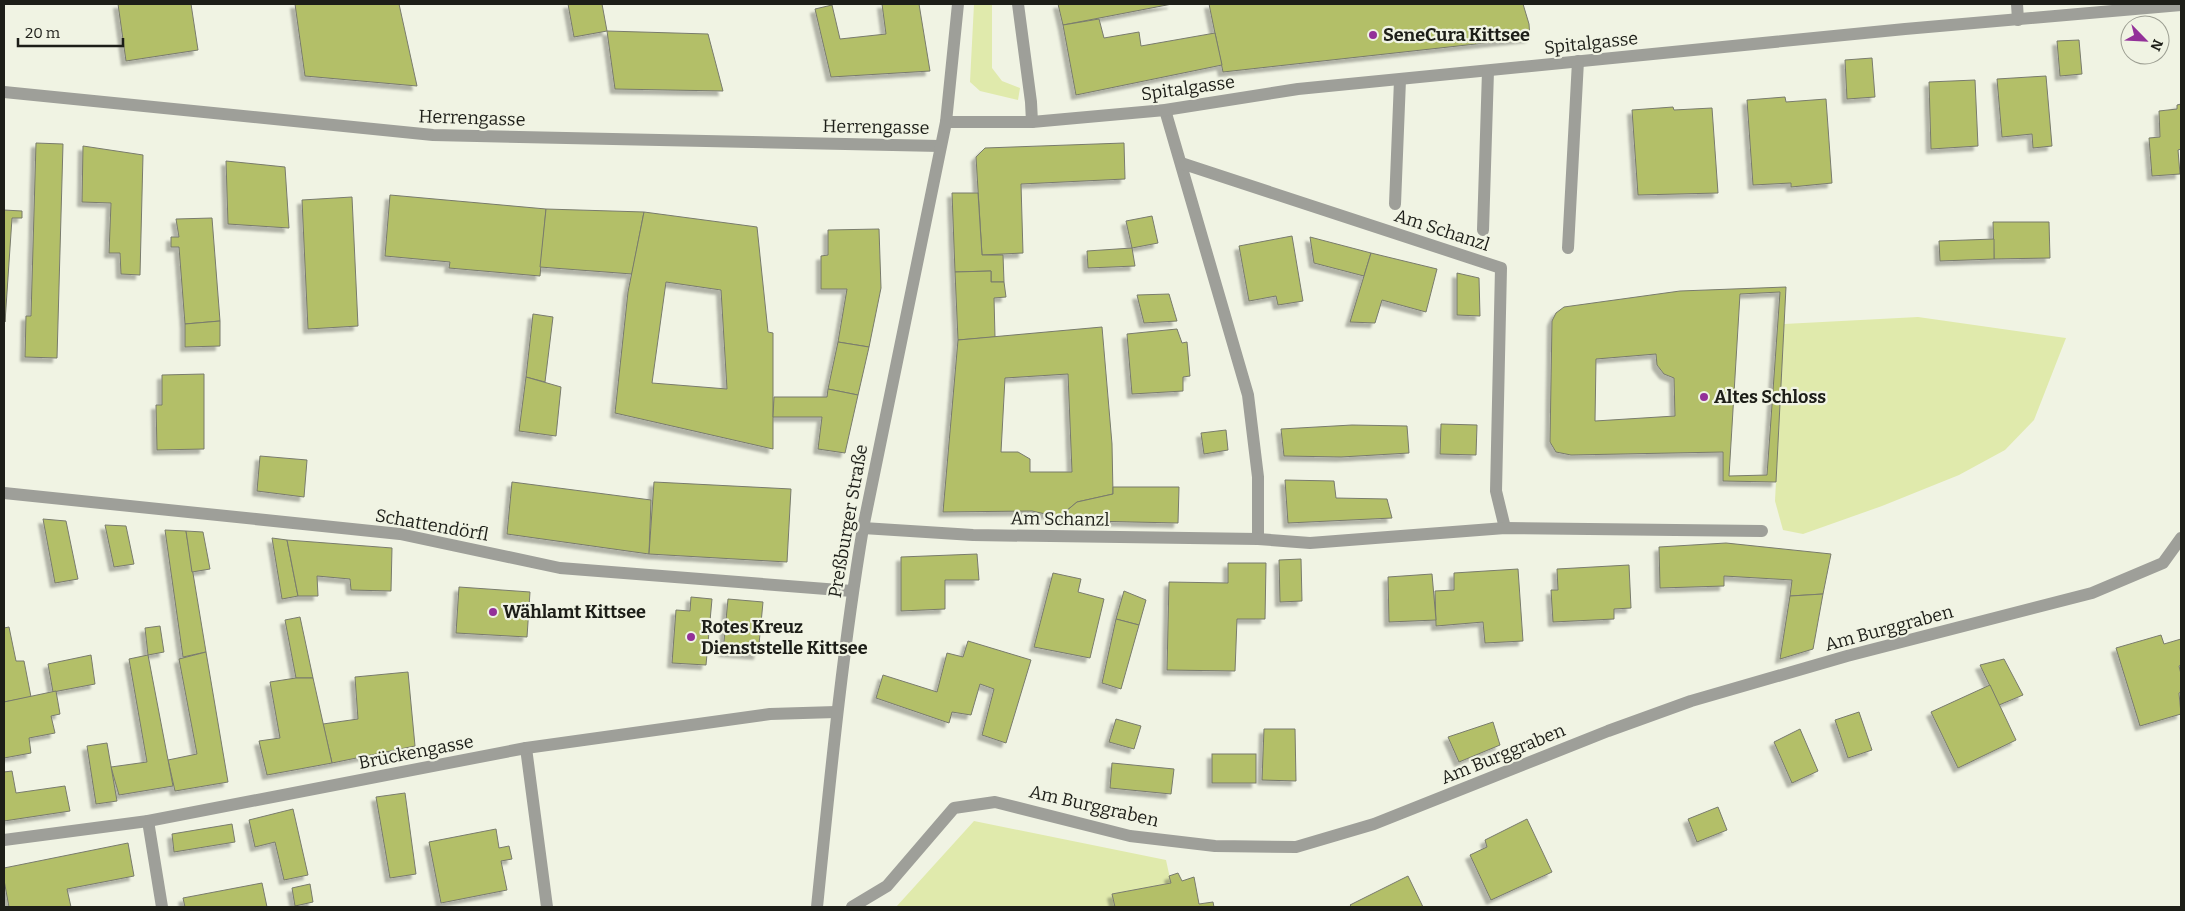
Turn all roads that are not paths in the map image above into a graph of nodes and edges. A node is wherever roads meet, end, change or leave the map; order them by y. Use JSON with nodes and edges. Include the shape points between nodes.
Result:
{"nodes":[{"id":1,"x":958,"y":4,"type":"edge"},
{"id":2,"x":1018,"y":4,"type":"edge"},
{"id":3,"x":2017,"y":4,"type":"edge"},
{"id":4,"x":2181,"y":6,"type":"edge"},
{"id":5,"x":2018,"y":20,"type":"junction"},
{"id":6,"x":1578,"y":61,"type":"junction"},
{"id":7,"x":1488,"y":70,"type":"junction"},
{"id":8,"x":1400,"y":80,"type":"junction"},
{"id":9,"x":4,"y":92,"type":"edge"},
{"id":10,"x":1165,"y":110,"type":"junction"},
{"id":11,"x":946,"y":122,"type":"junction"},
{"id":12,"x":1032,"y":122,"type":"junction"},
{"id":13,"x":940,"y":146,"type":"junction"},
{"id":14,"x":1181,"y":163,"type":"junction"},
{"id":15,"x":1395,"y":204,"type":"dead end"},
{"id":16,"x":1483,"y":230,"type":"dead end"},
{"id":17,"x":1568,"y":248,"type":"dead end"},
{"id":18,"x":4,"y":494,"type":"edge"},
{"id":19,"x":863,"y":528,"type":"junction"},
{"id":20,"x":1505,"y":528,"type":"junction"},
{"id":21,"x":1762,"y":531,"type":"dead end"},
{"id":22,"x":2181,"y":538,"type":"edge"},
{"id":23,"x":1258,"y":540,"type":"junction"},
{"id":24,"x":852,"y":591,"type":"junction"},
{"id":25,"x":836,"y":712,"type":"junction"},
{"id":26,"x":526,"y":748,"type":"junction"},
{"id":27,"x":148,"y":821,"type":"junction"},
{"id":28,"x":4,"y":840,"type":"edge"},
{"id":29,"x":162,"y":907,"type":"edge"},
{"id":30,"x":547,"y":907,"type":"edge"},
{"id":31,"x":817,"y":907,"type":"edge"},
{"id":32,"x":852,"y":907,"type":"edge"}],
"edges":[{"from":1,"to":11,"type":"street","name":"Preßburger Straße"},
{"from":2,"to":12,"type":"street"},
{"from":3,"to":5,"type":"street"},
{"from":4,"to":5,"type":"street","name":"Spitalgasse"},
{"from":5,"to":6,"type":"street","name":"Spitalgasse"},
{"from":6,"to":7,"type":"street","name":"Spitalgasse"},
{"from":6,"to":17,"type":"street"},
{"from":7,"to":8,"type":"street","name":"Spitalgasse"},
{"from":7,"to":16,"type":"street"},
{"from":8,"to":10,"type":"street","name":"Spitalgasse","via":[[1298,89]]},
{"from":8,"to":15,"type":"street"},
{"from":9,"to":13,"type":"street","name":"Herrengasse","via":[[433,135]]},
{"from":10,"to":12,"type":"street","name":"Spitalgasse"},
{"from":10,"to":14,"type":"street"},
{"from":11,"to":12,"type":"street","name":"Spitalgasse"},
{"from":11,"to":13,"type":"street","name":"Preßburger Straße"},
{"from":13,"to":19,"type":"street","name":"Preßburger Straße"},
{"from":14,"to":20,"type":"street","name":"Am Schanzl","via":[[1501,268],[1496,491]]},
{"from":14,"to":23,"type":"street","via":[[1248,395],[1258,478]]},
{"from":18,"to":24,"type":"street","name":"Schattendörfl","via":[[400,534],[560,568]]},
{"from":19,"to":23,"type":"street","name":"Am Schanzl","via":[[973,535]]},
{"from":19,"to":24,"type":"street","name":"Preßburger Straße"},
{"from":20,"to":21,"type":"street","name":"Am Schanzl"},
{"from":20,"to":23,"type":"street","name":"Am Schanzl","via":[[1310,544]]},
{"from":22,"to":32,"type":"street","name":"Am Burggraben","via":[[2163,563],[2092,593],[1691,700],[1374,824],[1296,848],[1215,846],[1130,836],[996,802],[954,808],[887,886]]},
{"from":24,"to":25,"type":"street","name":"Preßburger Straße"},
{"from":25,"to":26,"type":"street","name":"Brückengasse","via":[[770,714]]},
{"from":25,"to":31,"type":"street","name":"Preßburger Straße"},
{"from":26,"to":27,"type":"street","name":"Brückengasse"},
{"from":26,"to":30,"type":"street"},
{"from":27,"to":28,"type":"street","name":"Brückengasse"},
{"from":27,"to":29,"type":"street"}]}
